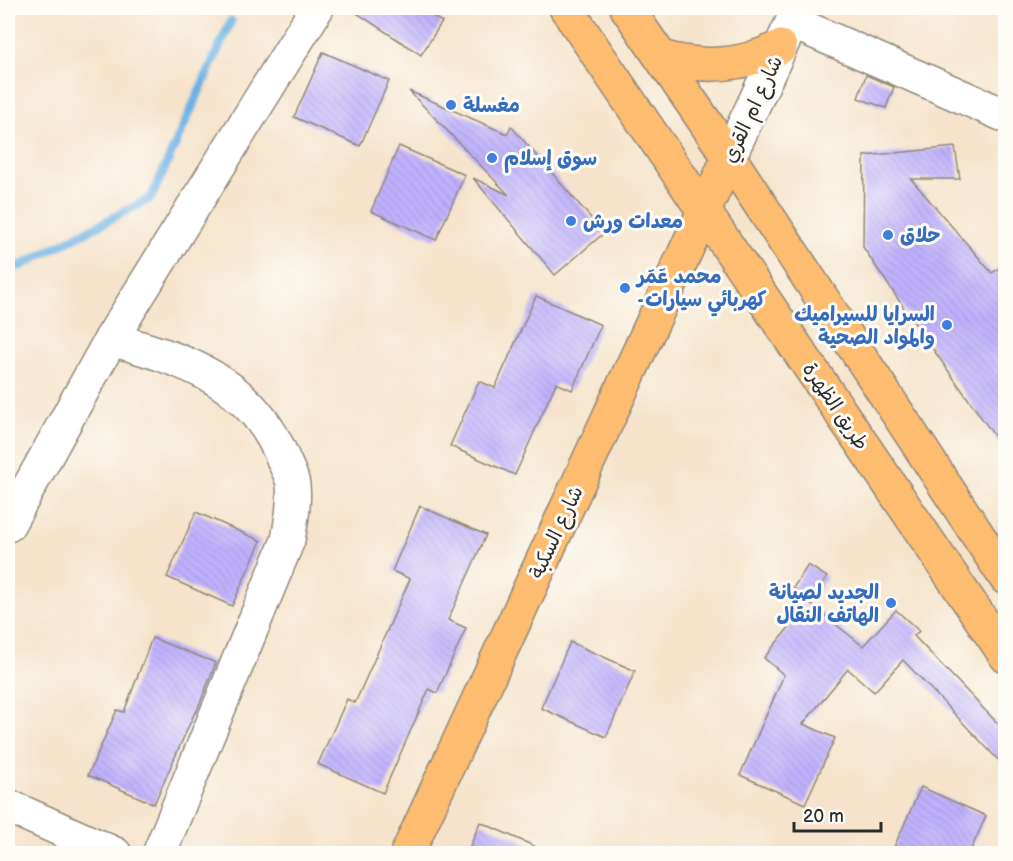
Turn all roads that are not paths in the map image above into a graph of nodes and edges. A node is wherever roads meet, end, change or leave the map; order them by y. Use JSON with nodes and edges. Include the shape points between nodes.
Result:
{"nodes":[{"id":1,"x":317,"y":8,"type":"edge"},
{"id":2,"x":566,"y":8,"type":"edge"},
{"id":3,"x":627,"y":8,"type":"edge"},
{"id":4,"x":790,"y":26,"type":"edge"},
{"id":5,"x":661,"y":57,"type":"junction"},
{"id":6,"x":1005,"y":116,"type":"edge"},
{"id":7,"x":729,"y":157,"type":"junction"},
{"id":8,"x":704,"y":210,"type":"junction"},
{"id":9,"x":111,"y":339,"type":"junction"},
{"id":10,"x":8,"y":525,"type":"edge"},
{"id":11,"x":1005,"y":578,"type":"edge"},
{"id":12,"x":1005,"y":656,"type":"edge"},
{"id":13,"x":8,"y":806,"type":"edge"},
{"id":14,"x":115,"y":854,"type":"edge"},
{"id":15,"x":159,"y":854,"type":"edge"},
{"id":16,"x":407,"y":854,"type":"edge"}],
"edges":[{"from":1,"to":9,"type":"street"},
{"from":2,"to":8,"type":"main road","name":"طريق الظهرة"},
{"from":3,"to":5,"type":"main road"},
{"from":4,"to":5,"type":"main road","via":[[762,57],[722,66],[681,63]]},
{"from":4,"to":6,"type":"street"},
{"from":4,"to":7,"type":"street","name":"شارع ام القري"},
{"from":5,"to":7,"type":"main road"},
{"from":7,"to":8,"type":"main road","name":"شارع ام القري"},
{"from":7,"to":11,"type":"main road"},
{"from":8,"to":12,"type":"main road","name":"طريق الظهرة"},
{"from":8,"to":16,"type":"main road","name":"شارع السكبة"},
{"from":9,"to":10,"type":"street"},
{"from":9,"to":15,"type":"street","via":[[167,355],[214,376],[240,395],[273,435],[293,482],[288,540]]},
{"from":13,"to":14,"type":"street"}]}
